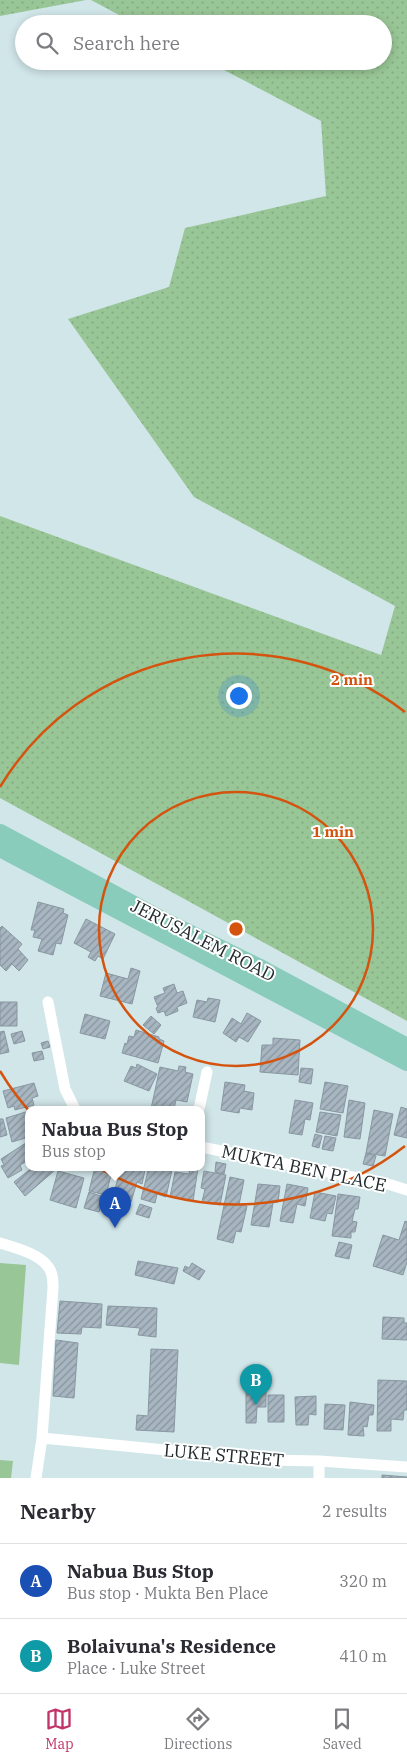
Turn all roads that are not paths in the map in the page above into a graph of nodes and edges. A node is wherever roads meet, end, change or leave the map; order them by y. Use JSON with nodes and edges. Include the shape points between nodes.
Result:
{"nodes":[{"id":1,"x":0,"y":833,"type":"edge"},
{"id":2,"x":0,"y":848,"type":"edge"},
{"id":3,"x":48,"y":1002,"type":"dead end"},
{"id":4,"x":407,"y":1047,"type":"edge"},
{"id":5,"x":407,"y":1062,"type":"edge"},
{"id":6,"x":207,"y":1072,"type":"dead end"},
{"id":7,"x":74,"y":1106,"type":"edge"},
{"id":8,"x":200,"y":1106,"type":"edge"},
{"id":9,"x":205,"y":1148,"type":"edge"},
{"id":10,"x":407,"y":1190,"type":"edge"},
{"id":11,"x":0,"y":1243,"type":"edge"},
{"id":12,"x":42,"y":1438,"type":"junction"},
{"id":13,"x":319,"y":1461,"type":"junction"},
{"id":14,"x":407,"y":1467,"type":"edge"},
{"id":15,"x":36,"y":1478,"type":"edge"},
{"id":16,"x":319,"y":1478,"type":"edge"}],
"edges":[{"from":1,"to":4,"type":"main road","name":"JERUSALEM ROAD"},
{"from":2,"to":5,"type":"main road","name":"JERUSALEM ROAD"},
{"from":3,"to":7,"type":"street","via":[[65,1089]]},
{"from":6,"to":8,"type":"street"},
{"from":9,"to":10,"type":"street","name":"MUKTA BEN PLACE"},
{"from":11,"to":12,"type":"street","via":[[39,1259],[53,1276]]},
{"from":12,"to":13,"type":"street","name":"LUKE STREET","via":[[268,1460]]},
{"from":12,"to":15,"type":"street"},
{"from":13,"to":14,"type":"street","name":"LUKE STREET"},
{"from":13,"to":16,"type":"street"}]}
